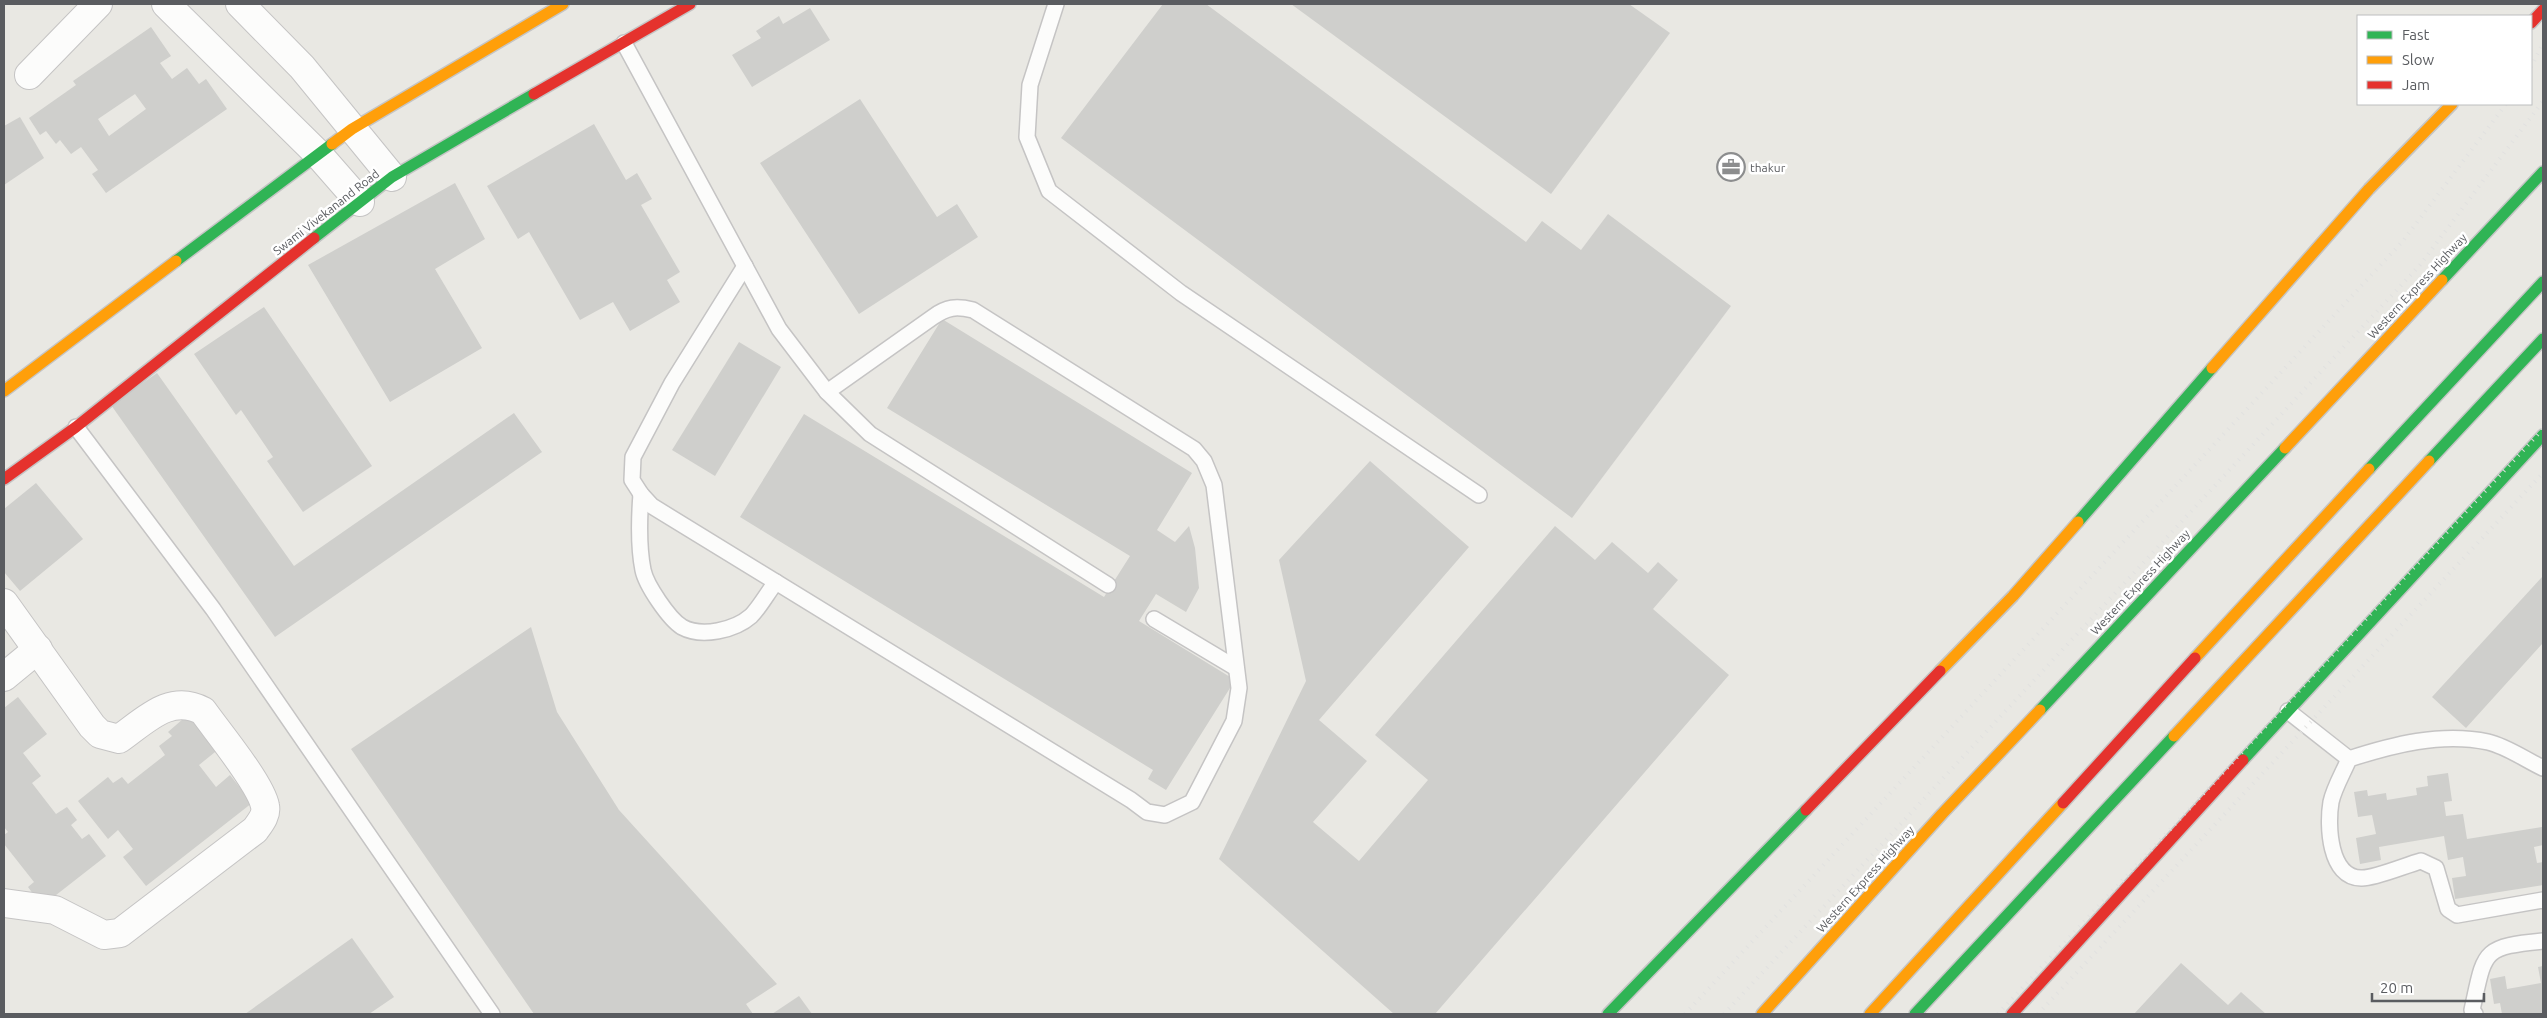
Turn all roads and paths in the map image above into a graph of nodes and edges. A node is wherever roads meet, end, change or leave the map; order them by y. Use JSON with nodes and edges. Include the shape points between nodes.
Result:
{"nodes":[{"id":1,"x":98,"y":4,"type":"edge"},
{"id":2,"x":166,"y":4,"type":"edge"},
{"id":3,"x":240,"y":4,"type":"edge"},
{"id":4,"x":563,"y":4,"type":"edge"},
{"id":5,"x":690,"y":4,"type":"edge"},
{"id":6,"x":1056,"y":4,"type":"edge"},
{"id":7,"x":2543,"y":10,"type":"edge"},
{"id":8,"x":2532,"y":22,"type":"edge"},
{"id":9,"x":624,"y":43,"type":"junction"},
{"id":10,"x":29,"y":75,"type":"dead end"},
{"id":11,"x":2451,"y":105,"type":"edge"},
{"id":12,"x":352,"y":129,"type":"junction"},
{"id":13,"x":318,"y":154,"type":"junction"},
{"id":14,"x":2543,"y":172,"type":"edge"},
{"id":15,"x":392,"y":177,"type":"junction"},
{"id":16,"x":360,"y":202,"type":"junction"},
{"id":17,"x":745,"y":266,"type":"junction"},
{"id":18,"x":2543,"y":282,"type":"edge"},
{"id":19,"x":2543,"y":340,"type":"edge"},
{"id":20,"x":4,"y":391,"type":"edge"},
{"id":21,"x":827,"y":392,"type":"junction"},
{"id":22,"x":76,"y":427,"type":"junction"},
{"id":23,"x":2543,"y":435,"type":"edge"},
{"id":24,"x":4,"y":479,"type":"edge"},
{"id":25,"x":640,"y":494,"type":"junction"},
{"id":26,"x":1479,"y":495,"type":"dead end"},
{"id":27,"x":776,"y":582,"type":"junction"},
{"id":28,"x":1108,"y":585,"type":"dead end"},
{"id":29,"x":4,"y":603,"type":"edge"},
{"id":30,"x":1154,"y":619,"type":"dead end"},
{"id":31,"x":38,"y":649,"type":"junction"},
{"id":32,"x":1236,"y":668,"type":"junction"},
{"id":33,"x":4,"y":677,"type":"edge"},
{"id":34,"x":2288,"y":711,"type":"junction"},
{"id":35,"x":2348,"y":759,"type":"junction"},
{"id":36,"x":2543,"y":768,"type":"edge"},
{"id":37,"x":2543,"y":900,"type":"edge"},
{"id":38,"x":4,"y":903,"type":"edge"},
{"id":39,"x":2543,"y":941,"type":"edge"},
{"id":40,"x":1773,"y":1002,"type":"junction"},
{"id":41,"x":492,"y":1014,"type":"edge"},
{"id":42,"x":1608,"y":1014,"type":"edge"},
{"id":43,"x":1752,"y":1014,"type":"edge"},
{"id":44,"x":1762,"y":1014,"type":"edge"},
{"id":45,"x":1870,"y":1014,"type":"edge"},
{"id":46,"x":1915,"y":1014,"type":"edge"},
{"id":47,"x":2012,"y":1014,"type":"edge"},
{"id":48,"x":2475,"y":1014,"type":"edge"}],
"edges":[{"from":1,"to":10,"type":"street"},
{"from":2,"to":13,"type":"street"},
{"from":3,"to":12,"type":"street","via":[[302,67]]},
{"from":4,"to":12,"type":"main road"},
{"from":5,"to":9,"type":"main road","name":"Swami Vivekanand Road"},
{"from":6,"to":26,"type":"lane","via":[[1030,85],[1027,137],[1049,191],[1181,293]]},
{"from":7,"to":8,"type":"main road"},
{"from":9,"to":15,"type":"main road","name":"Swami Vivekanand Road"},
{"from":9,"to":17,"type":"lane"},
{"from":11,"to":42,"type":"main road","via":[[2369,189],[2013,596]]},
{"from":12,"to":13,"type":"main road"},
{"from":12,"to":15,"type":"street"},
{"from":13,"to":16,"type":"street"},
{"from":13,"to":20,"type":"main road"},
{"from":14,"to":40,"type":"main road","name":"Western Express Highway","via":[[1942,814]]},
{"from":15,"to":16,"type":"main road","name":"Swami Vivekanand Road"},
{"from":16,"to":22,"type":"main road","name":"Swami Vivekanand Road"},
{"from":17,"to":21,"type":"lane","via":[[779,329]]},
{"from":17,"to":25,"type":"lane","via":[[672,383],[633,458],[632,480]]},
{"from":18,"to":45,"type":"main road"},
{"from":19,"to":46,"type":"main road"},
{"from":21,"to":28,"type":"lane","via":[[870,434]]},
{"from":21,"to":32,"type":"lane","via":[[945,309],[958,306],[973,310],[1194,449],[1214,485]]},
{"from":22,"to":24,"type":"main road","name":"Swami Vivekanand Road"},
{"from":22,"to":41,"type":"lane","via":[[213,610]]},
{"from":23,"to":34,"type":"main road"},
{"from":25,"to":27,"type":"lane","via":[[652,506]]},
{"from":25,"to":27,"type":"lane","via":[[638,531],[644,572],[654,594],[682,626],[702,631],[725,630],[750,616]]},
{"from":27,"to":32,"type":"lane","via":[[1147,812],[1165,815],[1192,802],[1234,721],[1239,688]]},
{"from":29,"to":31,"type":"street"},
{"from":30,"to":32,"type":"lane"},
{"from":31,"to":33,"type":"street"},
{"from":31,"to":38,"type":"street","via":[[92,726],[109,738],[118,739],[168,706],[191,704],[203,711],[260,792],[266,807],[256,830],[120,933],[104,935],[56,910]]},
{"from":34,"to":35,"type":"lane"},
{"from":34,"to":47,"type":"main road"},
{"from":35,"to":36,"type":"lane","via":[[2392,745],[2468,739],[2490,742]]},
{"from":35,"to":37,"type":"lane","via":[[2332,802],[2331,846],[2339,866],[2349,874],[2362,878],[2421,860],[2429,863],[2436,868],[2448,909],[2457,915]]},
{"from":39,"to":48,"type":"lane","via":[[2508,945],[2492,951],[2481,966],[2472,1010]]},
{"from":40,"to":43,"type":"main road"},
{"from":40,"to":44,"type":"main road","name":"Western Express Highway"}]}
